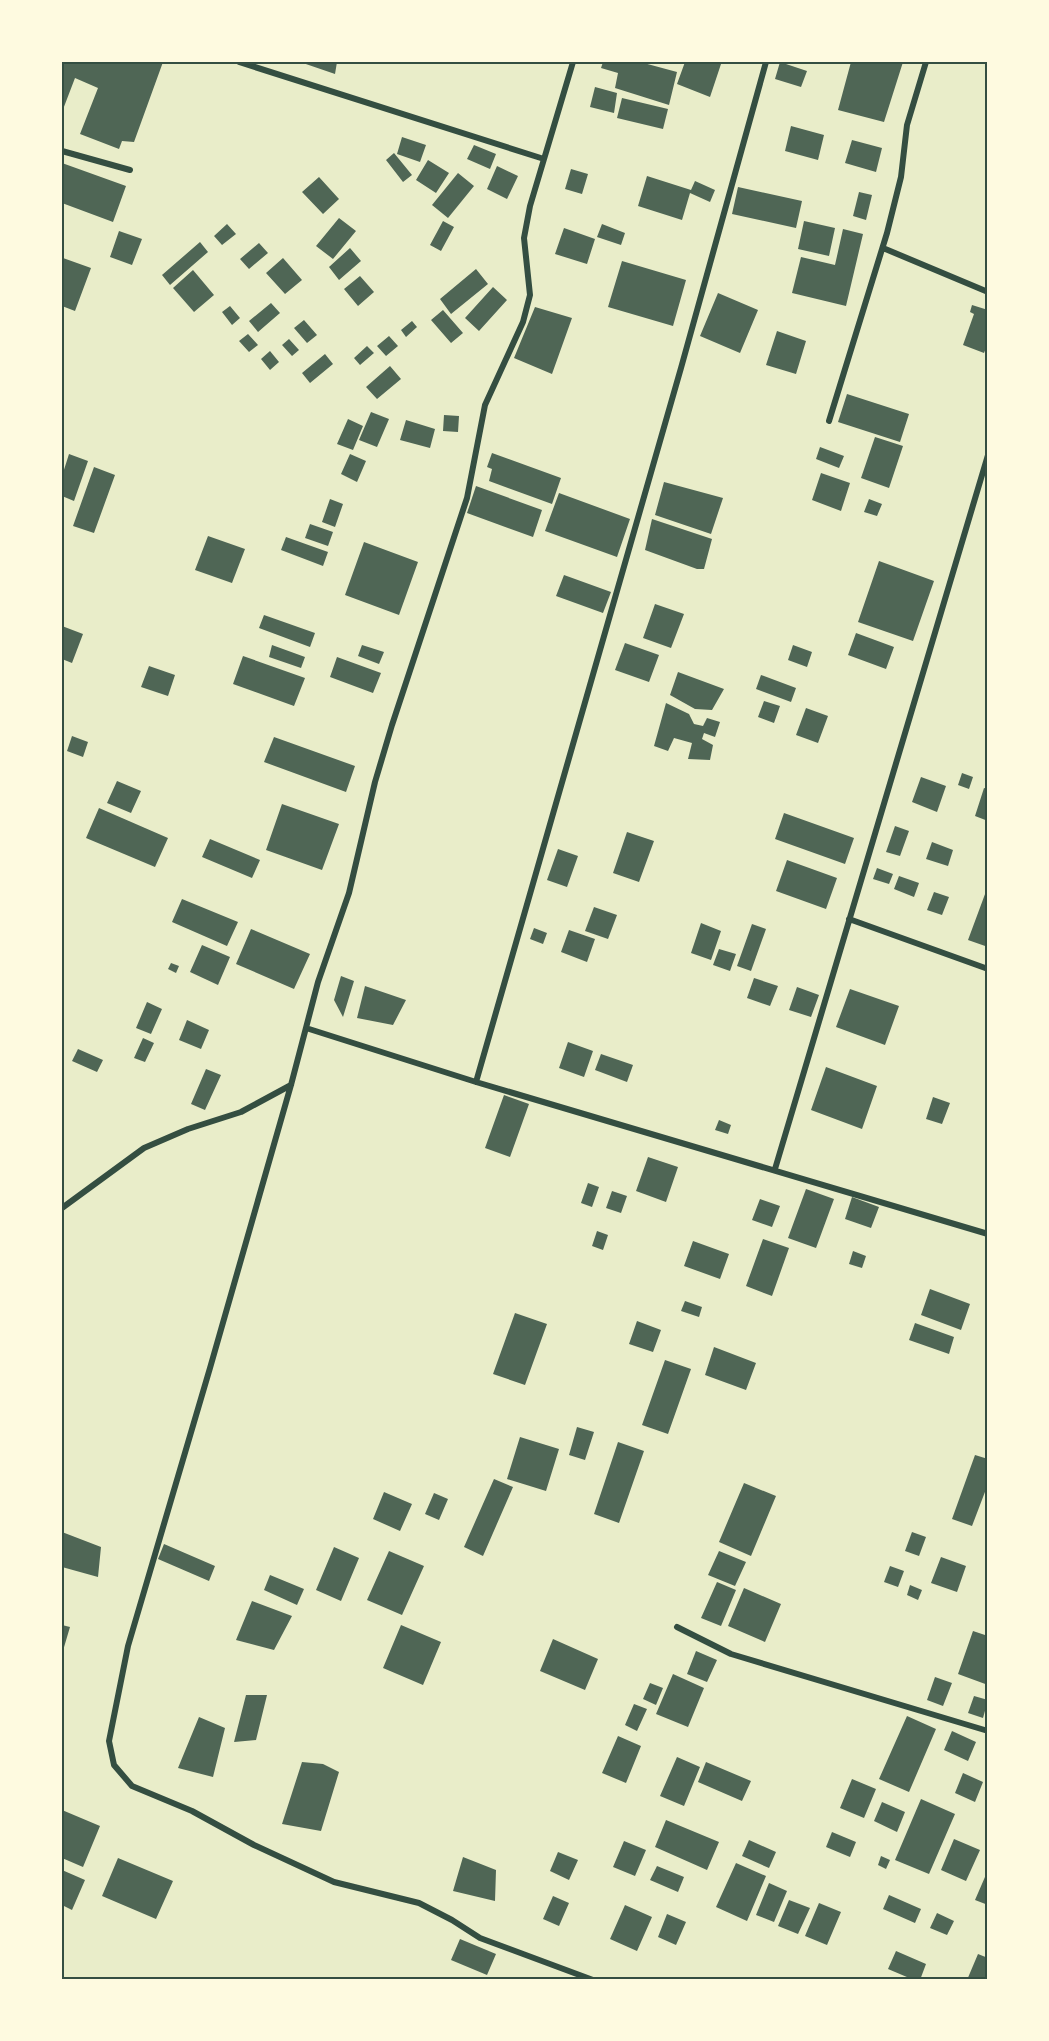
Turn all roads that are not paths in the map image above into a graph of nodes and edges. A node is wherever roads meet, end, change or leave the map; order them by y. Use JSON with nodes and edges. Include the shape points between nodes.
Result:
{"nodes":[{"id":1,"x":239,"y":62,"type":"edge"},
{"id":2,"x":573,"y":62,"type":"edge"},
{"id":3,"x":766,"y":62,"type":"edge"},
{"id":4,"x":926,"y":62,"type":"edge"},
{"id":5,"x":62,"y":150,"type":"edge"},
{"id":6,"x":544,"y":159,"type":"junction"},
{"id":7,"x":130,"y":170,"type":"dead end"},
{"id":8,"x":883,"y":248,"type":"junction"},
{"id":9,"x":987,"y":292,"type":"edge"},
{"id":10,"x":829,"y":421,"type":"dead end"},
{"id":11,"x":987,"y":455,"type":"edge"},
{"id":12,"x":849,"y":919,"type":"junction"},
{"id":13,"x":987,"y":969,"type":"edge"},
{"id":14,"x":306,"y":1028,"type":"junction"},
{"id":15,"x":476,"y":1082,"type":"junction"},
{"id":16,"x":291,"y":1085,"type":"junction"},
{"id":17,"x":775,"y":1169,"type":"junction"},
{"id":18,"x":62,"y":1208,"type":"edge"},
{"id":19,"x":987,"y":1234,"type":"edge"},
{"id":20,"x":677,"y":1627,"type":"dead end"},
{"id":21,"x":987,"y":1731,"type":"edge"},
{"id":22,"x":593,"y":1980,"type":"edge"}],
"edges":[{"from":1,"to":6,"type":"street"},
{"from":2,"to":6,"type":"street"},
{"from":3,"to":15,"type":"street"},
{"from":4,"to":8,"type":"street","via":[[907,124],[902,177]]},
{"from":5,"to":7,"type":"street"},
{"from":6,"to":14,"type":"street","via":[[524,238],[528,304],[485,405],[467,498],[392,725],[349,893]]},
{"from":8,"to":9,"type":"street"},
{"from":8,"to":10,"type":"street"},
{"from":11,"to":12,"type":"street"},
{"from":12,"to":13,"type":"street"},
{"from":12,"to":17,"type":"street"},
{"from":14,"to":15,"type":"street"},
{"from":14,"to":16,"type":"street"},
{"from":15,"to":17,"type":"street"},
{"from":16,"to":18,"type":"street","via":[[241,1112],[144,1148]]},
{"from":16,"to":22,"type":"street","via":[[128,1646],[109,1741],[114,1765],[132,1786],[192,1811],[334,1882],[419,1903],[480,1938]]},
{"from":17,"to":19,"type":"street"},
{"from":20,"to":21,"type":"street","via":[[730,1654]]}]}
